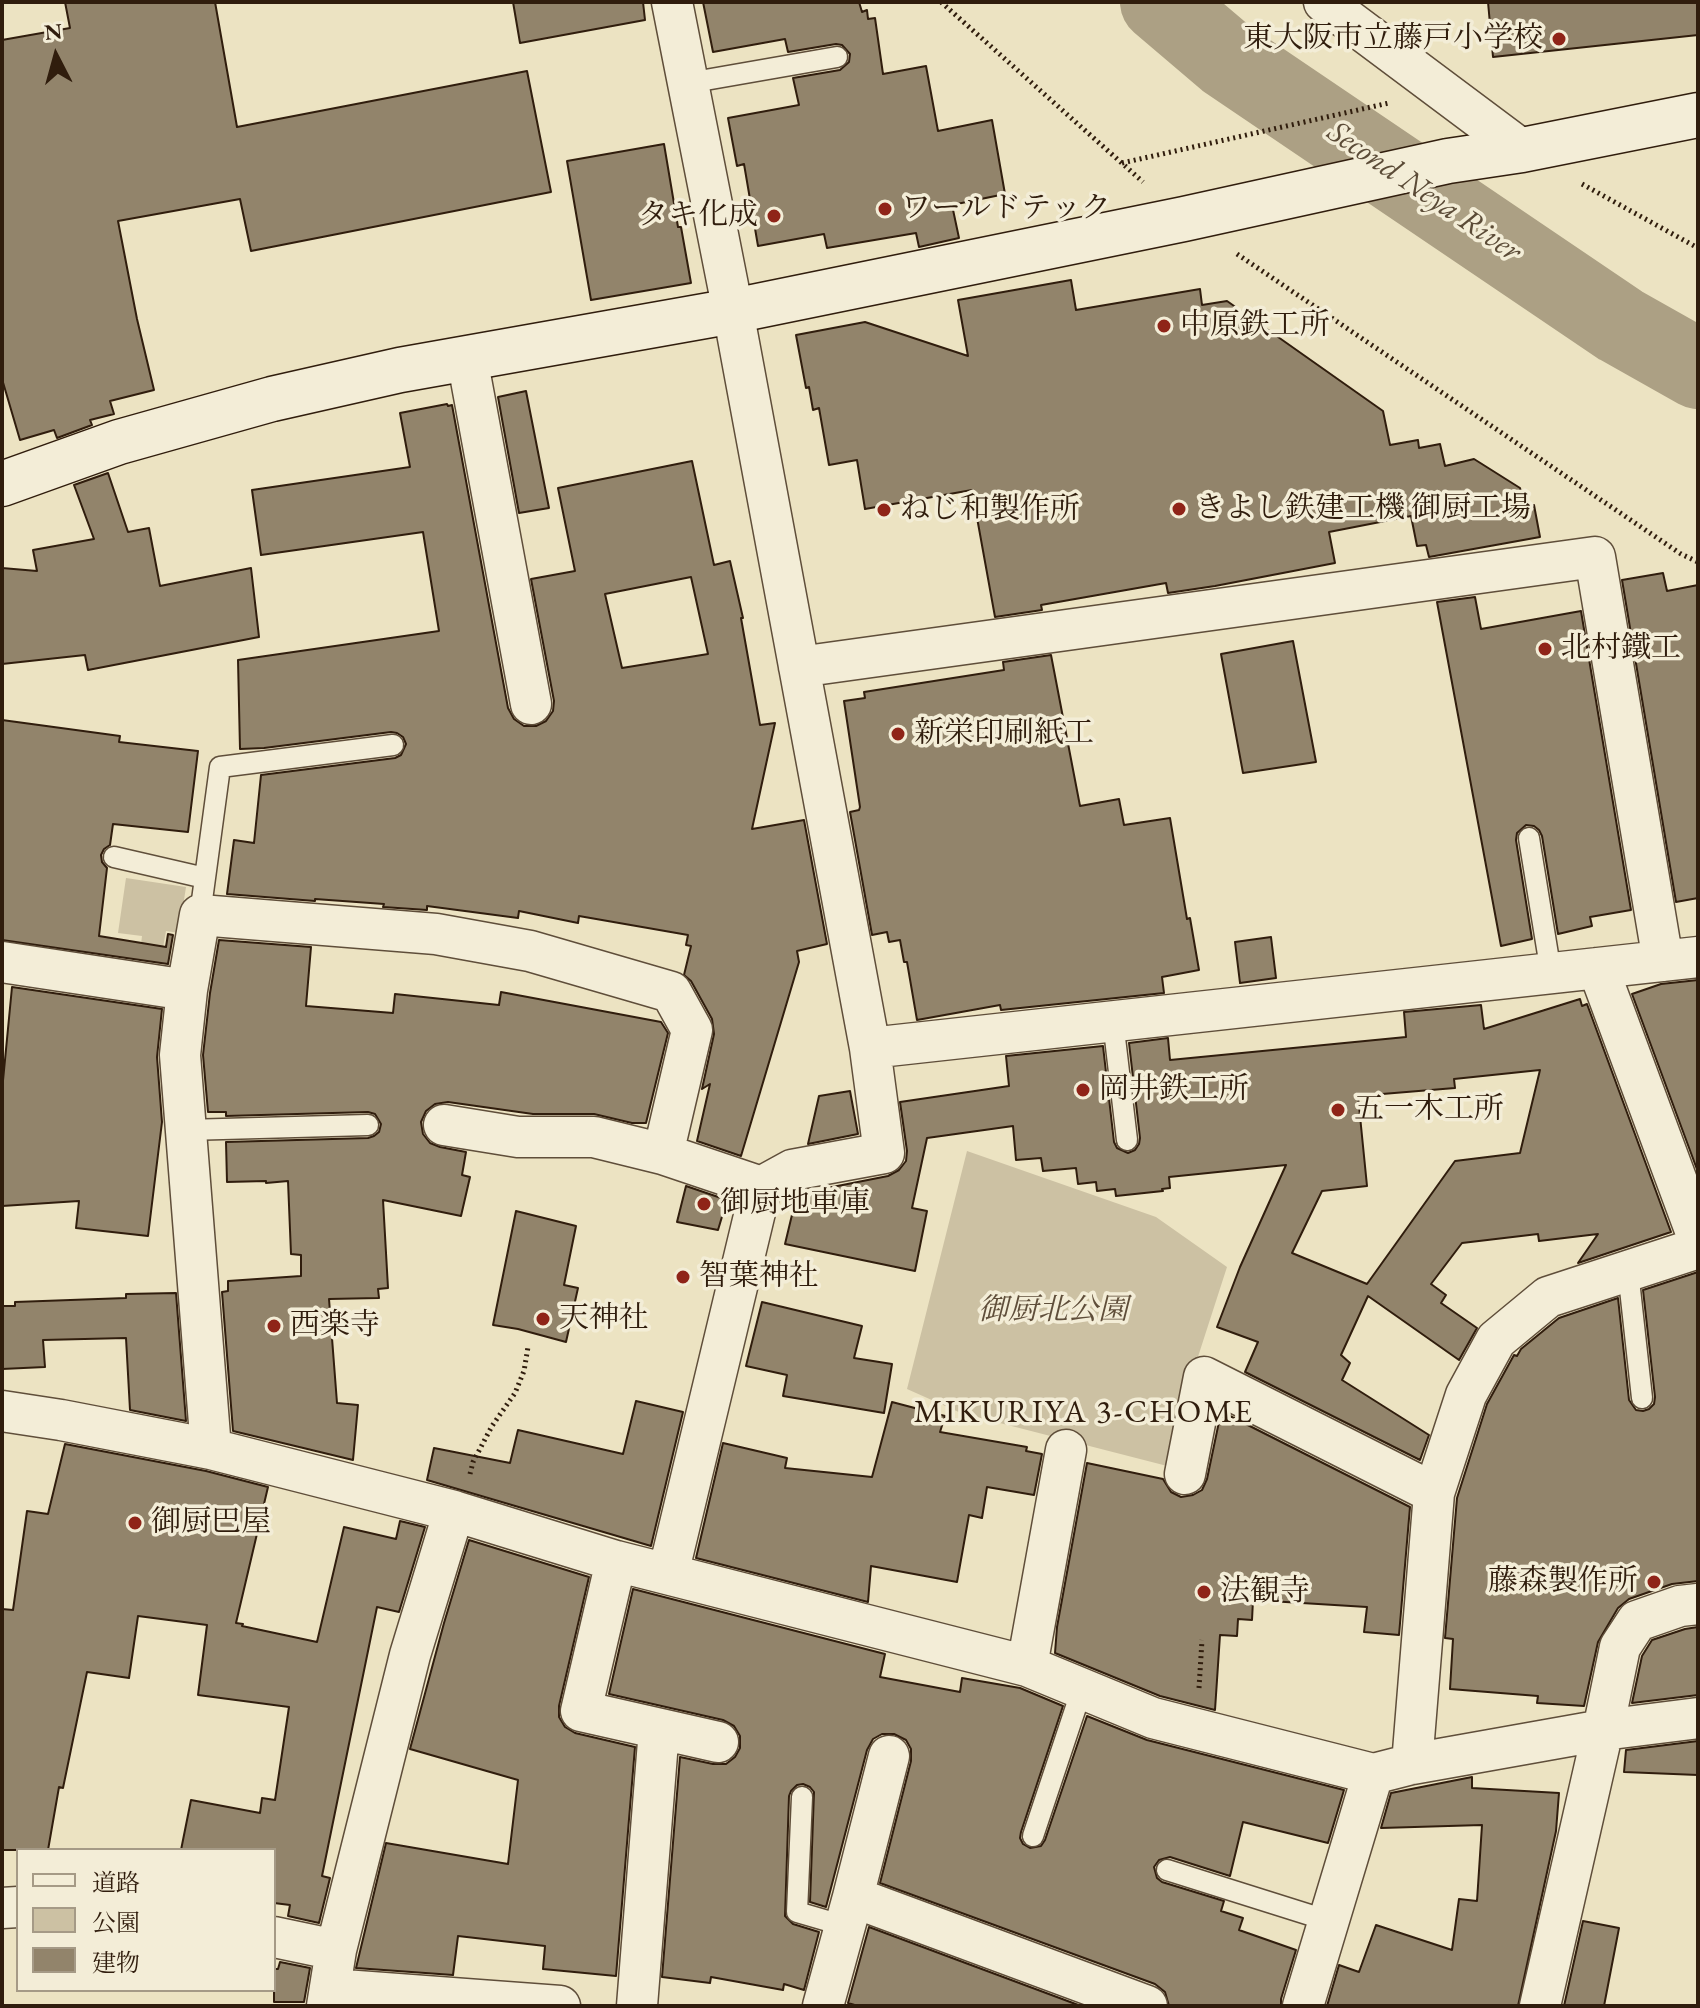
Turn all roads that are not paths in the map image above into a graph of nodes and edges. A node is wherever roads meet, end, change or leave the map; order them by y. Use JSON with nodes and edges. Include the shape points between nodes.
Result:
{"nodes":[{"id":1,"x":672,"y":2,"type":"edge"},
{"id":2,"x":1324,"y":2,"type":"edge"},
{"id":3,"x":837,"y":57,"type":"dead end"},
{"id":4,"x":688,"y":83,"type":"junction"},
{"id":5,"x":1698,"y":115,"type":"edge"},
{"id":6,"x":1522,"y":150,"type":"junction"},
{"id":7,"x":733,"y":311,"type":"junction"},
{"id":8,"x":467,"y":358,"type":"junction"},
{"id":9,"x":2,"y":484,"type":"edge"},
{"id":10,"x":799,"y":667,"type":"junction"},
{"id":11,"x":531,"y":704,"type":"dead end"},
{"id":12,"x":393,"y":745,"type":"dead end"},
{"id":13,"x":1529,"y":838,"type":"dead end"},
{"id":14,"x":114,"y":857,"type":"dead end"},
{"id":15,"x":202,"y":896,"type":"junction"},
{"id":16,"x":1680,"y":959,"type":"edge"},
{"id":17,"x":2,"y":962,"type":"edge"},
{"id":18,"x":1598,"y":968,"type":"junction"},
{"id":19,"x":1551,"y":973,"type":"junction"},
{"id":20,"x":187,"y":990,"type":"junction"},
{"id":21,"x":1113,"y":1021,"type":"junction"},
{"id":22,"x":870,"y":1048,"type":"junction"},
{"id":23,"x":368,"y":1125,"type":"dead end"},
{"id":24,"x":444,"y":1125,"type":"dead end"},
{"id":25,"x":186,"y":1130,"type":"junction"},
{"id":26,"x":1127,"y":1140,"type":"dead end"},
{"id":27,"x":663,"y":1154,"type":"junction"},
{"id":28,"x":761,"y":1187,"type":"junction"},
{"id":29,"x":1698,"y":1238,"type":"edge"},
{"id":30,"x":1698,"y":1248,"type":"edge"},
{"id":31,"x":1628,"y":1271,"type":"junction"},
{"id":32,"x":1642,"y":1398,"type":"dead end"},
{"id":33,"x":2,"y":1411,"type":"edge"},
{"id":34,"x":211,"y":1449,"type":"junction"},
{"id":35,"x":1066,"y":1450,"type":"dead end"},
{"id":36,"x":1185,"y":1474,"type":"dead end"},
{"id":37,"x":1434,"y":1493,"type":"junction"},
{"id":38,"x":457,"y":1513,"type":"junction"},
{"id":39,"x":616,"y":1561,"type":"junction"},
{"id":40,"x":668,"y":1574,"type":"junction"},
{"id":41,"x":1698,"y":1604,"type":"edge"},
{"id":42,"x":1027,"y":1666,"type":"junction"},
{"id":43,"x":1082,"y":1689,"type":"junction"},
{"id":44,"x":1698,"y":1718,"type":"edge"},
{"id":45,"x":659,"y":1729,"type":"junction"},
{"id":46,"x":1603,"y":1730,"type":"junction"},
{"id":47,"x":718,"y":1742,"type":"dead end"},
{"id":48,"x":889,"y":1756,"type":"dead end"},
{"id":49,"x":1412,"y":1764,"type":"junction"},
{"id":50,"x":1373,"y":1774,"type":"junction"},
{"id":51,"x":802,"y":1797,"type":"dead end"},
{"id":52,"x":1033,"y":1836,"type":"dead end"},
{"id":53,"x":1167,"y":1870,"type":"dead end"},
{"id":54,"x":849,"y":1912,"type":"junction"},
{"id":55,"x":1329,"y":1921,"type":"junction"},
{"id":56,"x":276,"y":1937,"type":"edge"},
{"id":57,"x":336,"y":1950,"type":"junction"},
{"id":58,"x":328,"y":1998,"type":"edge"},
{"id":59,"x":538,"y":2005,"type":"edge"},
{"id":60,"x":637,"y":2006,"type":"edge"},
{"id":61,"x":823,"y":2006,"type":"edge"},
{"id":62,"x":1147,"y":2006,"type":"edge"},
{"id":63,"x":1303,"y":2006,"type":"edge"},
{"id":64,"x":1540,"y":2006,"type":"edge"}],
"edges":[{"from":1,"to":4,"type":"street"},
{"from":2,"to":6,"type":"street"},
{"from":3,"to":4,"type":"lane"},
{"from":4,"to":7,"type":"street"},
{"from":5,"to":6,"type":"street"},
{"from":6,"to":7,"type":"street","via":[[1448,161]]},
{"from":7,"to":8,"type":"street"},
{"from":7,"to":10,"type":"street"},
{"from":8,"to":9,"type":"street","via":[[272,399],[119,442]]},
{"from":8,"to":11,"type":"street"},
{"from":10,"to":16,"type":"street","via":[[1595,557]]},
{"from":10,"to":22,"type":"street"},
{"from":12,"to":15,"type":"lane","via":[[220,767]]},
{"from":13,"to":19,"type":"lane"},
{"from":14,"to":15,"type":"lane"},
{"from":15,"to":20,"type":"street"},
{"from":15,"to":27,"type":"street","via":[[530,951],[671,992],[692,1030]]},
{"from":16,"to":18,"type":"street"},
{"from":17,"to":20,"type":"street"},
{"from":18,"to":19,"type":"street"},
{"from":18,"to":29,"type":"street"},
{"from":19,"to":21,"type":"street"},
{"from":20,"to":25,"type":"street","via":[[180,1055]]},
{"from":21,"to":22,"type":"street"},
{"from":21,"to":26,"type":"lane"},
{"from":22,"to":28,"type":"street","via":[[884,1153],[792,1170]]},
{"from":23,"to":25,"type":"lane"},
{"from":24,"to":27,"type":"street","via":[[518,1137],[594,1137]]},
{"from":25,"to":34,"type":"street"},
{"from":27,"to":28,"type":"street"},
{"from":28,"to":40,"type":"street"},
{"from":30,"to":31,"type":"street"},
{"from":31,"to":32,"type":"lane"},
{"from":31,"to":37,"type":"street","via":[[1548,1297],[1496,1340],[1466,1395]]},
{"from":33,"to":34,"type":"street"},
{"from":34,"to":38,"type":"street"},
{"from":35,"to":42,"type":"street"},
{"from":36,"to":37,"type":"street","via":[[1204,1377]]},
{"from":37,"to":49,"type":"street"},
{"from":38,"to":39,"type":"street"},
{"from":38,"to":57,"type":"street","via":[[410,1655]]},
{"from":39,"to":40,"type":"street"},
{"from":39,"to":45,"type":"street","via":[[581,1711]]},
{"from":40,"to":42,"type":"street"},
{"from":41,"to":46,"type":"street","via":[[1637,1621],[1620,1647]]},
{"from":42,"to":43,"type":"street"},
{"from":43,"to":50,"type":"street","via":[[1153,1718]]},
{"from":43,"to":52,"type":"lane"},
{"from":44,"to":46,"type":"street"},
{"from":45,"to":47,"type":"street"},
{"from":45,"to":60,"type":"street"},
{"from":46,"to":49,"type":"street"},
{"from":46,"to":64,"type":"street"},
{"from":48,"to":54,"type":"street"},
{"from":49,"to":50,"type":"street"},
{"from":50,"to":55,"type":"street"},
{"from":51,"to":54,"type":"lane","via":[[797,1912]]},
{"from":53,"to":55,"type":"lane"},
{"from":54,"to":61,"type":"street"},
{"from":54,"to":62,"type":"street"},
{"from":55,"to":63,"type":"street"},
{"from":56,"to":57,"type":"street"},
{"from":57,"to":58,"type":"street"},
{"from":58,"to":59,"type":"street"}]}
